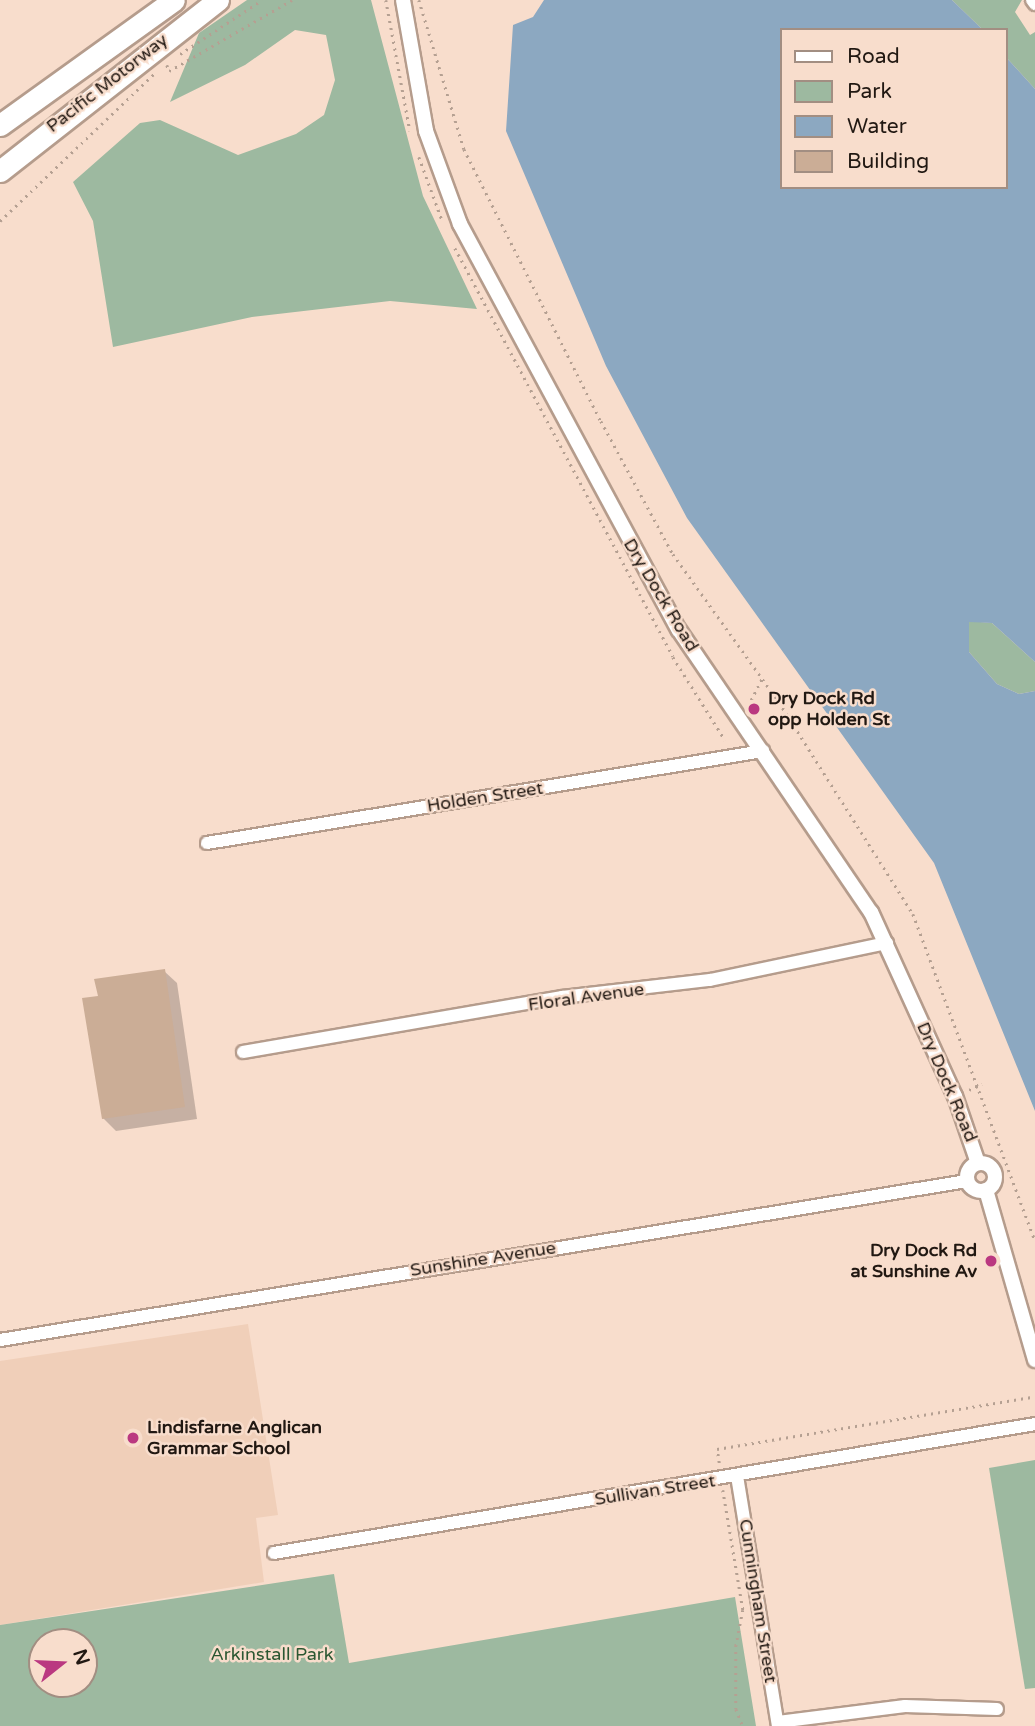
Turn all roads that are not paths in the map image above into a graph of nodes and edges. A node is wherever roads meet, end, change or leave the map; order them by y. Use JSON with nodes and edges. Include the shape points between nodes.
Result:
{"nodes":[{"id":1,"x":174,"y":0,"type":"edge"},
{"id":2,"x":218,"y":0,"type":"edge"},
{"id":3,"x":403,"y":0,"type":"edge"},
{"id":4,"x":0,"y":125,"type":"edge"},
{"id":5,"x":0,"y":171,"type":"edge"},
{"id":6,"x":763,"y":751,"type":"junction"},
{"id":7,"x":207,"y":843,"type":"dead end"},
{"id":8,"x":887,"y":943,"type":"junction"},
{"id":9,"x":243,"y":1052,"type":"dead end"},
{"id":10,"x":978,"y":1163,"type":"junction"},
{"id":11,"x":967,"y":1181,"type":"junction"},
{"id":12,"x":986,"y":1190,"type":"junction"},
{"id":13,"x":0,"y":1340,"type":"edge"},
{"id":14,"x":1035,"y":1360,"type":"edge"},
{"id":15,"x":1035,"y":1424,"type":"edge"},
{"id":16,"x":737,"y":1476,"type":"junction"},
{"id":17,"x":274,"y":1553,"type":"dead end"},
{"id":18,"x":997,"y":1709,"type":"dead end"},
{"id":19,"x":778,"y":1724,"type":"edge"}],
"edges":[{"from":1,"to":4,"type":"highway","name":"Pacific Motorway"},
{"from":2,"to":5,"type":"highway","name":"Pacific Motorway"},
{"from":3,"to":6,"type":"street","name":"Dry Dock Road","via":[[426,131],[460,224],[650,580]]},
{"from":6,"to":7,"type":"street","name":"Holden Street"},
{"from":6,"to":8,"type":"street","name":"Dry Dock Road"},
{"from":8,"to":9,"type":"street","name":"Floral Avenue","via":[[710,980],[562,997]]},
{"from":8,"to":10,"type":"street","name":"Dry Dock Road"},
{"from":10,"to":11,"type":"street"},
{"from":10,"to":12,"type":"street","name":"Dry Dock Road","via":[[995,1174]]},
{"from":11,"to":12,"type":"street"},
{"from":11,"to":13,"type":"street","name":"Sunshine Avenue"},
{"from":12,"to":14,"type":"street"},
{"from":15,"to":16,"type":"street","name":"Sullivan Street"},
{"from":16,"to":17,"type":"street","name":"Sullivan Street"},
{"from":16,"to":19,"type":"street","name":"Cunningham Street"},
{"from":18,"to":19,"type":"street","via":[[905,1706]]}]}
